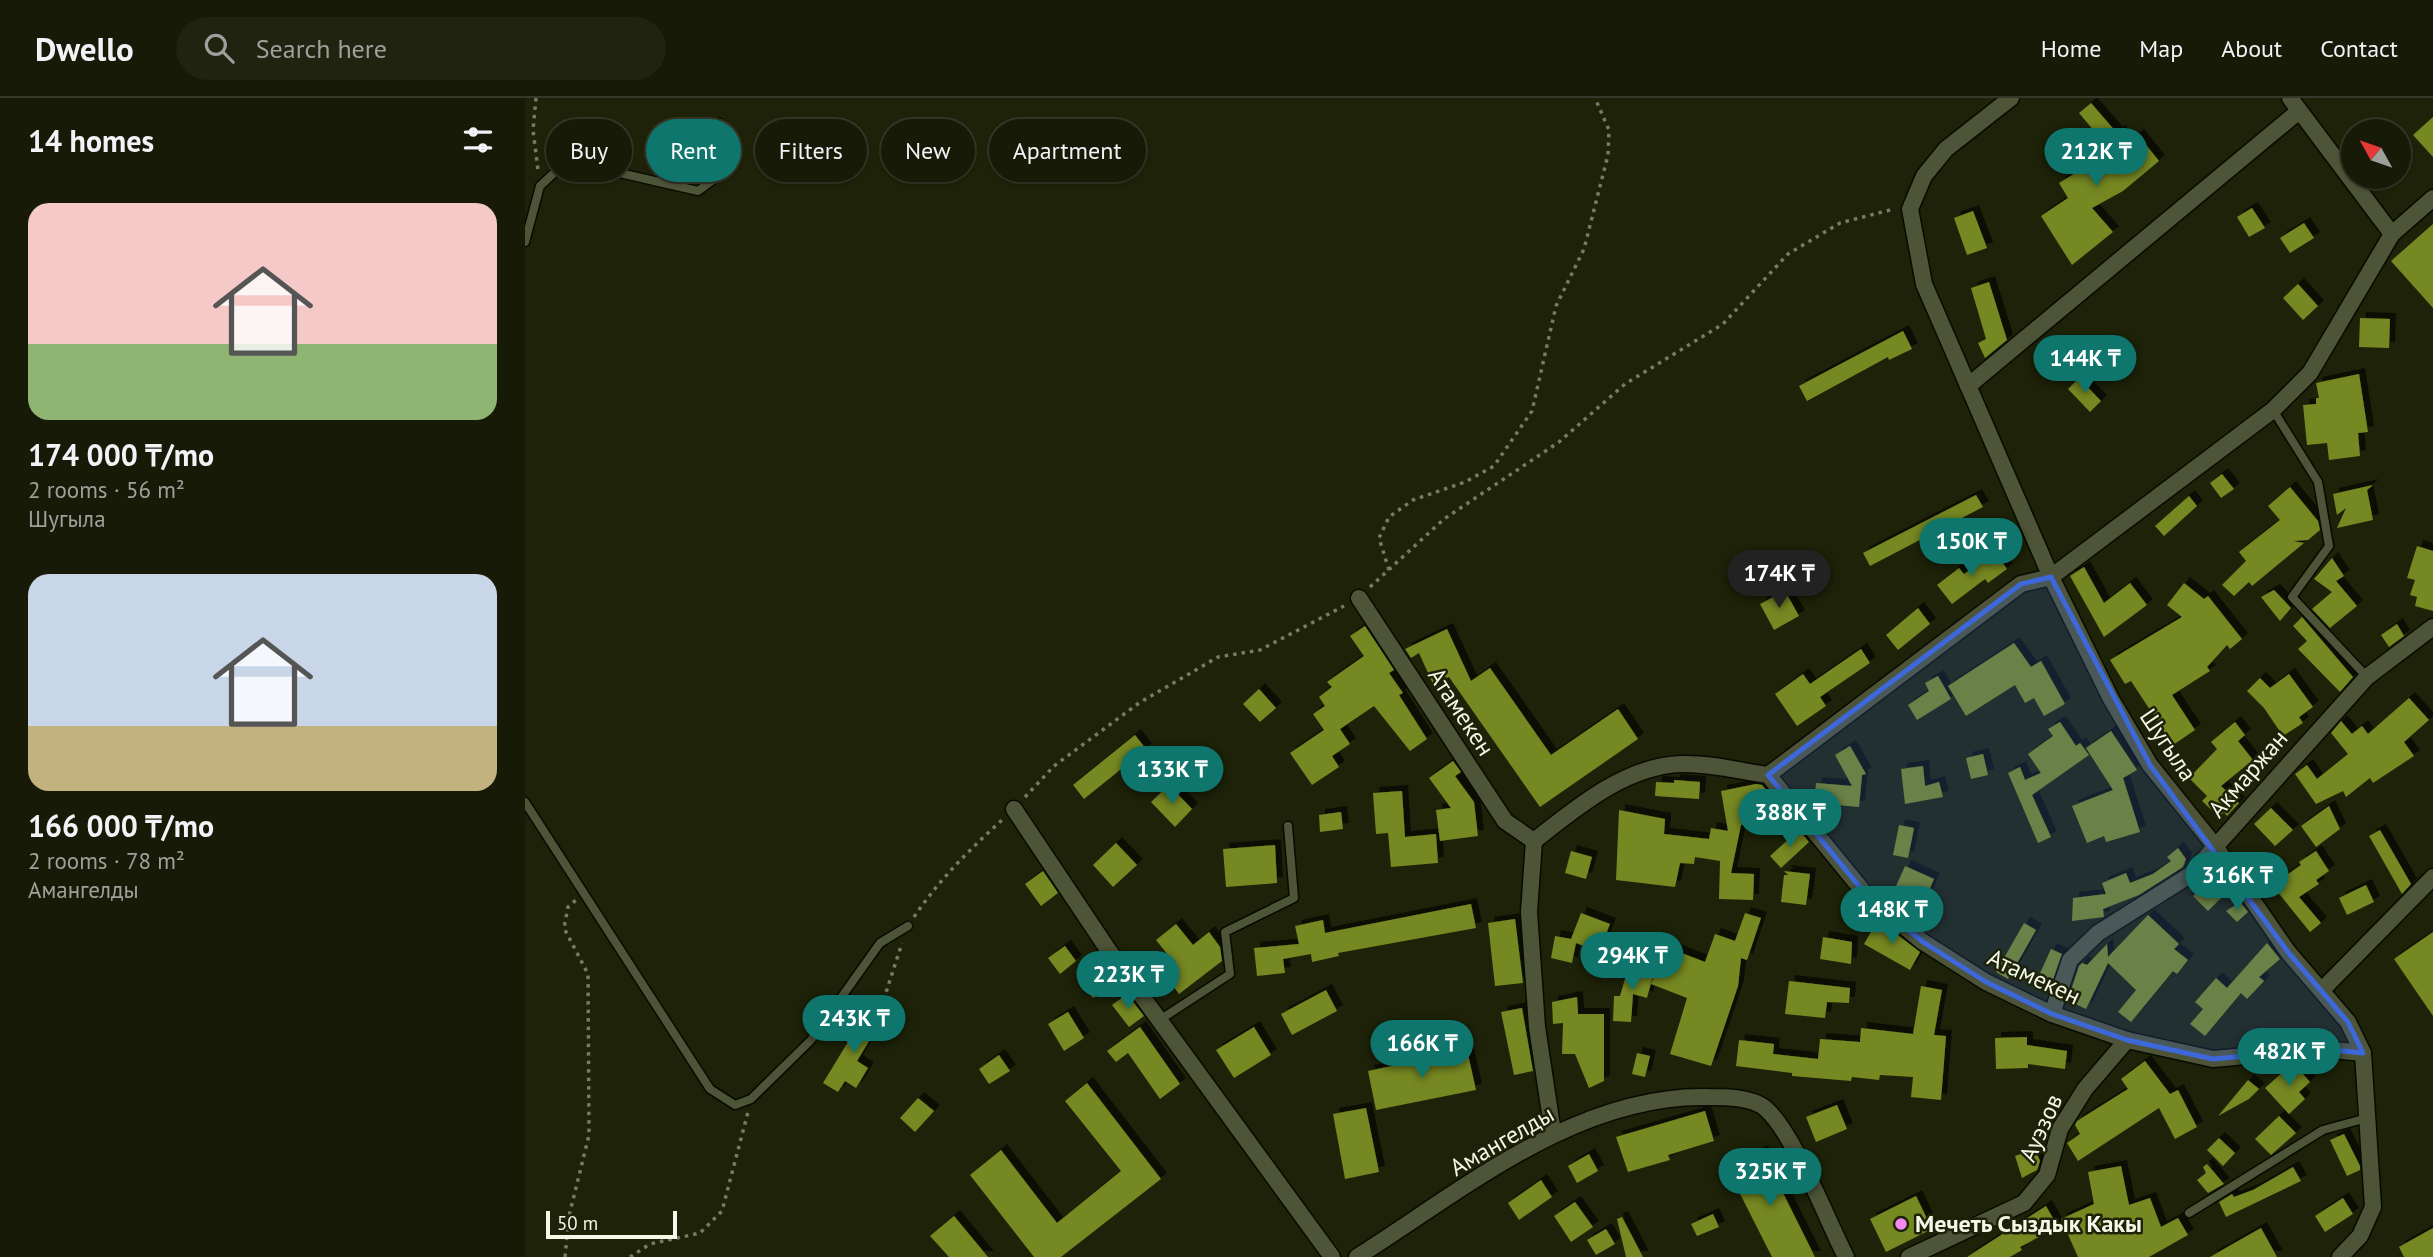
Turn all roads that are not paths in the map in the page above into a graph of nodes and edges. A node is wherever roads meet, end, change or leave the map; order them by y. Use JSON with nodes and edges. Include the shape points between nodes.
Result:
{"nodes":[{"id":1,"x":2011,"y":98,"type":"edge"},
{"id":2,"x":2294,"y":104,"type":"edge"},
{"id":3,"x":646,"y":179,"type":"edge"},
{"id":4,"x":659,"y":182,"type":"edge"},
{"id":5,"x":710,"y":182,"type":"edge"},
{"id":6,"x":2433,"y":198,"type":"edge"},
{"id":7,"x":2392,"y":234,"type":"junction"},
{"id":8,"x":525,"y":242,"type":"edge"},
{"id":9,"x":1968,"y":386,"type":"junction"},
{"id":10,"x":2273,"y":410,"type":"junction"},
{"id":11,"x":2050,"y":577,"type":"junction"},
{"id":12,"x":1359,"y":597,"type":"road end"},
{"id":13,"x":2433,"y":627,"type":"edge"},
{"id":14,"x":2367,"y":677,"type":"junction"},
{"id":15,"x":1768,"y":775,"type":"junction"},
{"id":16,"x":525,"y":802,"type":"edge"},
{"id":17,"x":1014,"y":808,"type":"road end"},
{"id":18,"x":1288,"y":825,"type":"dead end"},
{"id":19,"x":1534,"y":841,"type":"junction"},
{"id":20,"x":2215,"y":846,"type":"junction"},
{"id":21,"x":2433,"y":877,"type":"edge"},
{"id":22,"x":908,"y":926,"type":"road end"},
{"id":23,"x":2322,"y":990,"type":"junction"},
{"id":24,"x":2052,"y":1014,"type":"junction"},
{"id":25,"x":1161,"y":1019,"type":"junction"},
{"id":26,"x":2127,"y":1040,"type":"junction"},
{"id":27,"x":2363,"y":1053,"type":"junction"},
{"id":28,"x":2367,"y":1118,"type":"junction"},
{"id":29,"x":1553,"y":1133,"type":"junction"},
{"id":30,"x":2189,"y":1213,"type":"dead end"},
{"id":31,"x":1332,"y":1257,"type":"edge"},
{"id":32,"x":1357,"y":1257,"type":"edge"},
{"id":33,"x":1846,"y":1257,"type":"edge"},
{"id":34,"x":1909,"y":1257,"type":"edge"},
{"id":35,"x":2340,"y":1257,"type":"edge"}],
"edges":[{"from":1,"to":9,"type":"street","name":"Шугыла","via":[[1946,149],[1924,176],[1910,209],[1924,284]]},
{"from":2,"to":7,"type":"street"},
{"from":2,"to":9,"type":"street"},
{"from":3,"to":8,"type":"lane","via":[[585,165],[554,173],[540,186]]},
{"from":4,"to":5,"type":"lane","via":[[698,191]]},
{"from":6,"to":7,"type":"street"},
{"from":7,"to":10,"type":"street","via":[[2310,373]]},
{"from":9,"to":11,"type":"street","name":"Шугыла"},
{"from":10,"to":11,"type":"street"},
{"from":10,"to":14,"type":"lane","via":[[2318,482],[2329,546],[2292,597]]},
{"from":11,"to":15,"type":"street","via":[[2021,584]]},
{"from":11,"to":20,"type":"street","name":"Шугыла","via":[[2150,765]]},
{"from":12,"to":19,"type":"street","name":"Атамекен","via":[[1505,821]]},
{"from":13,"to":14,"type":"street","name":"Акмаржан"},
{"from":14,"to":20,"type":"street","name":"Акмаржан"},
{"from":15,"to":19,"type":"street","via":[[1681,764],[1630,776],[1580,805]]},
{"from":15,"to":24,"type":"street","name":"Атамекен","via":[[1867,896],[1923,942],[1986,982]]},
{"from":16,"to":22,"type":"lane","via":[[710,1088],[734,1105],[751,1099],[811,1040],[880,943]]},
{"from":17,"to":25,"type":"street","via":[[1109,951]]},
{"from":18,"to":25,"type":"lane","via":[[1293,898],[1226,932],[1230,974]]},
{"from":19,"to":29,"type":"street","via":[[1528,912],[1537,1027]]},
{"from":20,"to":23,"type":"street","name":"Шугыла","via":[[2288,952]]},
{"from":20,"to":24,"type":"street","name":"Акмаржан","via":[[2190,875],[2098,933],[2070,960]]},
{"from":21,"to":23,"type":"street"},
{"from":23,"to":27,"type":"street","via":[[2348,1022]]},
{"from":24,"to":26,"type":"street","name":"Атамекен"},
{"from":25,"to":31,"type":"street"},
{"from":26,"to":27,"type":"street","name":"Атамекен","via":[[2213,1059],[2323,1049]]},
{"from":26,"to":34,"type":"street","name":"Ауэзов","via":[[2085,1089],[2060,1129],[2047,1175],[2024,1203]]},
{"from":27,"to":28,"type":"street"},
{"from":28,"to":30,"type":"lane","via":[[2323,1130]]},
{"from":28,"to":35,"type":"street","via":[[2373,1207],[2360,1236]]},
{"from":29,"to":32,"type":"street","name":"Амангелды"},
{"from":29,"to":33,"type":"street","name":"Амангелды","via":[[1628,1106],[1686,1096],[1734,1097],[1763,1107],[1785,1132]]}]}
